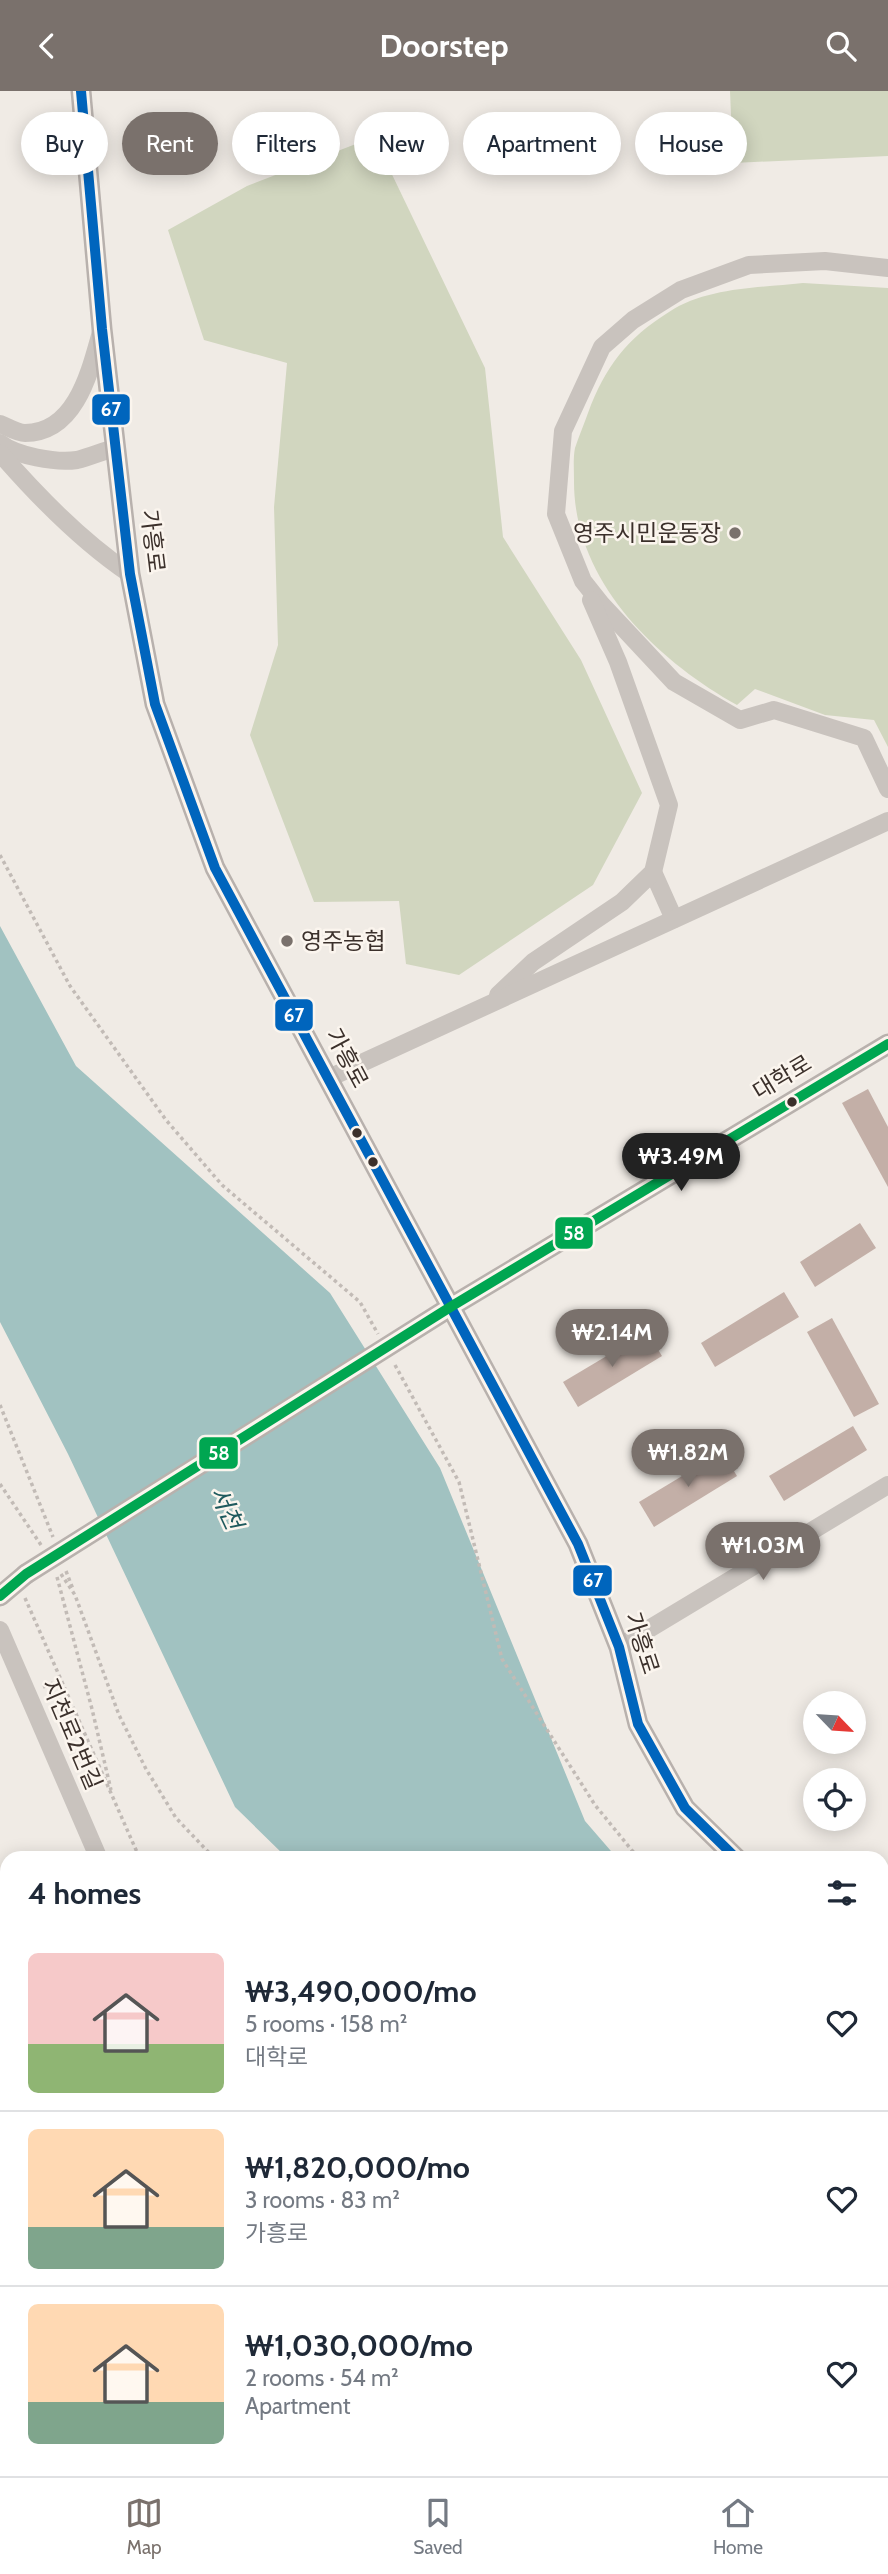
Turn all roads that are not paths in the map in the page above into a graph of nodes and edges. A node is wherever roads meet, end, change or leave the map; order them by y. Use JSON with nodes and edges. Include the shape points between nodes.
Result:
{"nodes":[{"id":1,"x":81,"y":91,"type":"edge"},
{"id":2,"x":888,"y":268,"type":"edge"},
{"id":3,"x":102,"y":329,"type":"junction"},
{"id":4,"x":0,"y":423,"type":"edge"},
{"id":5,"x":0,"y":443,"type":"edge"},
{"id":6,"x":115,"y":448,"type":"junction"},
{"id":7,"x":0,"y":453,"type":"edge"},
{"id":8,"x":130,"y":574,"type":"junction"},
{"id":9,"x":583,"y":581,"type":"junction"},
{"id":10,"x":880,"y":756,"type":"edge"},
{"id":11,"x":888,"y":789,"type":"edge"},
{"id":12,"x":888,"y":821,"type":"edge"},
{"id":13,"x":653,"y":872,"type":"junction"},
{"id":14,"x":674,"y":919,"type":"junction"},
{"id":15,"x":487,"y":1005,"type":"junction"},
{"id":16,"x":888,"y":1044,"type":"edge"},
{"id":17,"x":329,"y":1078,"type":"junction"},
{"id":18,"x":452,"y":1306,"type":"junction"},
{"id":19,"x":888,"y":1485,"type":"edge"},
{"id":20,"x":11,"y":1586,"type":"edge"},
{"id":21,"x":0,"y":1630,"type":"edge"},
{"id":22,"x":618,"y":1647,"type":"junction"},
{"id":23,"x":96,"y":1851,"type":"edge"},
{"id":24,"x":729,"y":1851,"type":"edge"}],
"edges":[{"from":1,"to":3,"type":"main road","name":"가흥로"},
{"from":2,"to":9,"type":"street","via":[[825,261],[749,265],[681,290],[633,320],[602,347],[563,431],[556,514]]},
{"from":3,"to":4,"type":"street","via":[[79,397],[55,425],[22,433]]},
{"from":3,"to":6,"type":"main road","name":"가흥로"},
{"from":5,"to":6,"type":"street","via":[[10,451],[39,458],[75,460]]},
{"from":6,"to":8,"type":"main road","name":"가흥로"},
{"from":7,"to":8,"type":"street","via":[[98,553]]},
{"from":8,"to":17,"type":"main road","name":"가흥로","via":[[155,704],[215,867]]},
{"from":9,"to":10,"type":"street","via":[[674,682],[740,720],[774,710],[864,738]]},
{"from":9,"to":13,"type":"street","via":[[618,662],[669,805]]},
{"from":10,"to":11,"type":"street"},
{"from":12,"to":14,"type":"street"},
{"from":13,"to":14,"type":"street"},
{"from":13,"to":15,"type":"street","via":[[622,902],[533,962]]},
{"from":14,"to":15,"type":"street"},
{"from":15,"to":17,"type":"street"},
{"from":16,"to":18,"type":"main road","name":"대학로"},
{"from":17,"to":18,"type":"main road","name":"가흥로"},
{"from":18,"to":20,"type":"main road","name":"대학로","bridge":true},
{"from":18,"to":22,"type":"main road","name":"가흥로","via":[[578,1543]]},
{"from":19,"to":22,"type":"street"},
{"from":21,"to":23,"type":"street","name":"지천로2번길"},
{"from":22,"to":24,"type":"main road","name":"가흥로","via":[[638,1724],[685,1808]]}]}
